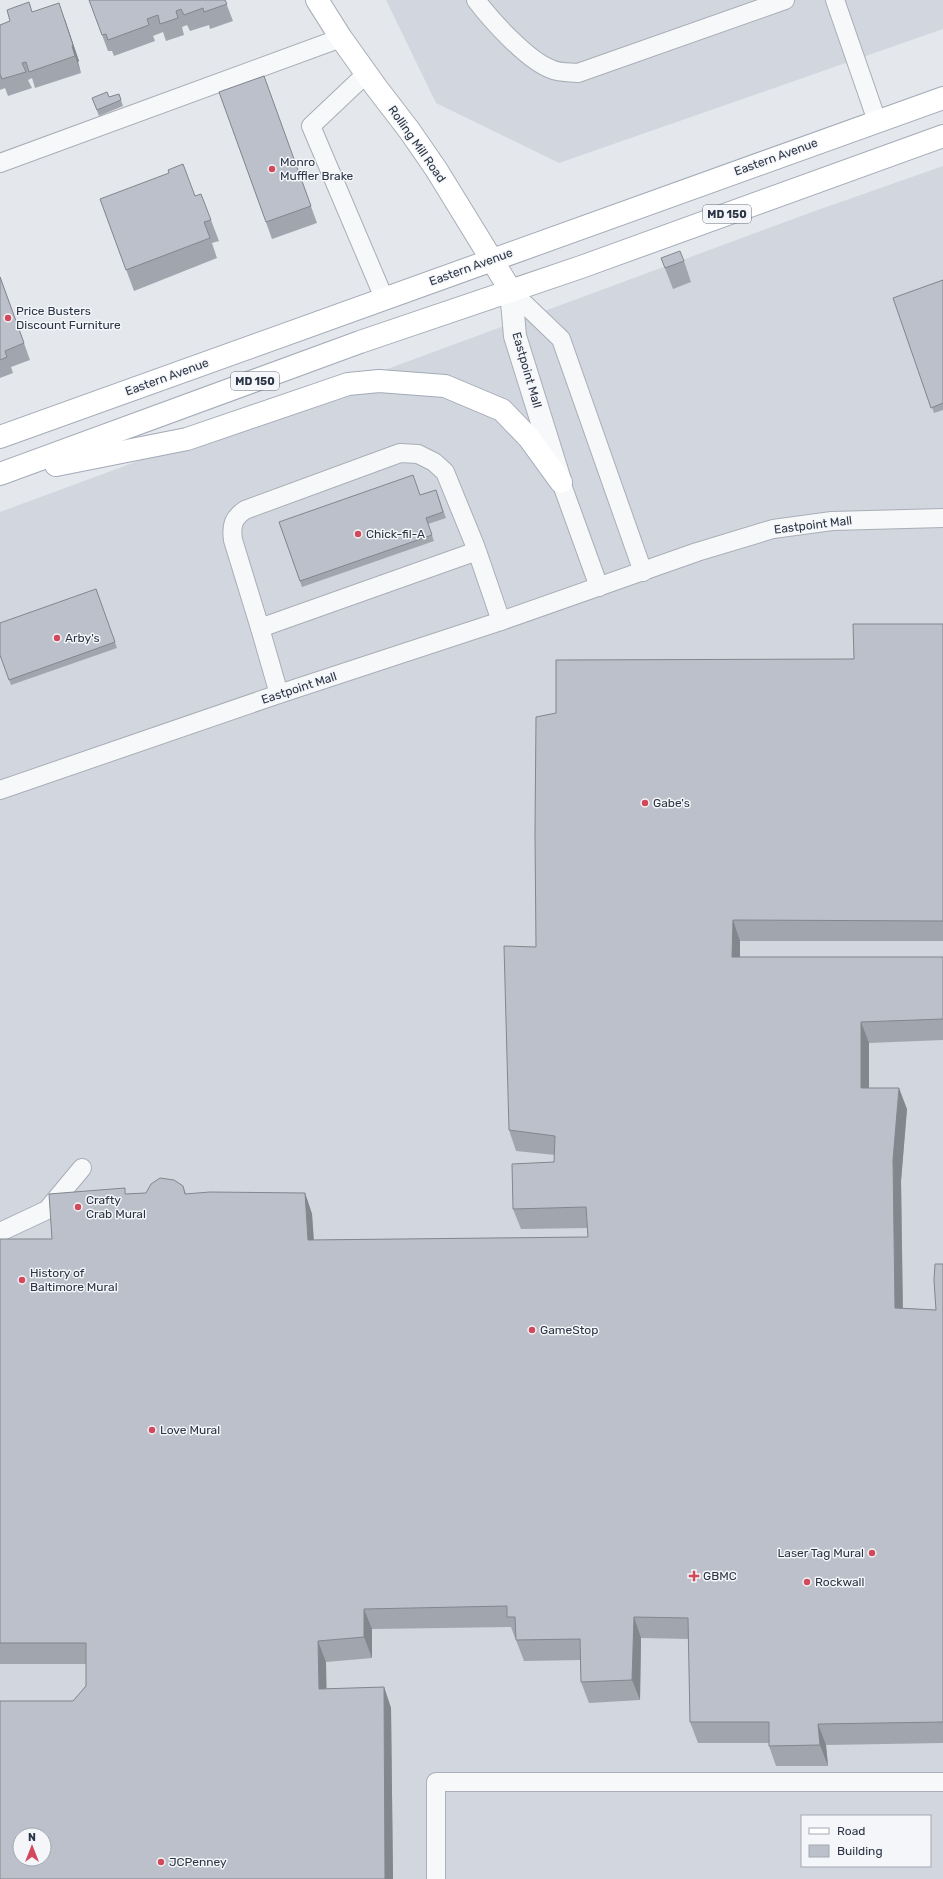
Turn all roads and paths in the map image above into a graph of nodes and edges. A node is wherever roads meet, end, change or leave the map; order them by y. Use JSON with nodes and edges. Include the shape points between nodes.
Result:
{"nodes":[{"id":1,"x":317,"y":0,"type":"edge"},
{"id":2,"x":476,"y":0,"type":"edge"},
{"id":3,"x":785,"y":0,"type":"edge"},
{"id":4,"x":835,"y":0,"type":"edge"},
{"id":5,"x":341,"y":38,"type":"junction"},
{"id":6,"x":366,"y":74,"type":"junction"},
{"id":7,"x":943,"y":98,"type":"edge"},
{"id":8,"x":877,"y":121,"type":"junction"},
{"id":9,"x":943,"y":136,"type":"edge"},
{"id":10,"x":0,"y":163,"type":"edge"},
{"id":11,"x":492,"y":259,"type":"junction"},
{"id":12,"x":511,"y":291,"type":"junction"},
{"id":13,"x":384,"y":298,"type":"junction"},
{"id":14,"x":0,"y":437,"type":"edge"},
{"id":15,"x":0,"y":475,"type":"edge"},
{"id":16,"x":561,"y":482,"type":"junction"},
{"id":17,"x":943,"y":518,"type":"edge"},
{"id":18,"x":477,"y":551,"type":"junction"},
{"id":19,"x":642,"y":572,"type":"junction"},
{"id":20,"x":598,"y":587,"type":"junction"},
{"id":21,"x":501,"y":621,"type":"junction"},
{"id":22,"x":260,"y":628,"type":"junction"},
{"id":23,"x":279,"y":694,"type":"junction"},
{"id":24,"x":0,"y":790,"type":"edge"},
{"id":25,"x":82,"y":1168,"type":"dead end"},
{"id":26,"x":0,"y":1232,"type":"edge"},
{"id":27,"x":943,"y":1782,"type":"edge"},
{"id":28,"x":436,"y":1879,"type":"edge"}],
"edges":[{"from":1,"to":5,"type":"main road","name":"Rolling Mill Road"},
{"from":2,"to":3,"type":"lane","via":[[536,62],[550,70],[578,73]]},
{"from":4,"to":8,"type":"lane"},
{"from":5,"to":6,"type":"main road","name":"Rolling Mill Road"},
{"from":5,"to":10,"type":"lane"},
{"from":6,"to":11,"type":"main road","name":"Rolling Mill Road","via":[[409,130]]},
{"from":6,"to":13,"type":"lane","via":[[311,126]]},
{"from":7,"to":8,"type":"main road","name":"Eastern Avenue","number":"MD 150"},
{"from":8,"to":11,"type":"main road","name":"Eastern Avenue","number":"MD 150"},
{"from":9,"to":12,"type":"main road","number":"MD 150"},
{"from":11,"to":12,"type":"main road","name":"Rolling Mill Road"},
{"from":11,"to":13,"type":"main road","name":"Eastern Avenue","number":"MD 150"},
{"from":12,"to":15,"type":"main road","number":"MD 150","via":[[353,345]]},
{"from":12,"to":16,"type":"street","name":"Eastpoint Mall","via":[[516,336]]},
{"from":12,"to":19,"type":"lane","via":[[561,339]]},
{"from":13,"to":14,"type":"main road","name":"Eastern Avenue","number":"MD 150"},
{"from":15,"to":16,"type":"main road","via":[[186,439],[348,384],[379,381],[445,386],[502,410],[529,438]]},
{"from":16,"to":20,"type":"lane","name":"Eastpoint Mall"},
{"from":17,"to":19,"type":"lane","name":"Eastpoint Mall","via":[[891,518],[802,524],[773,529]]},
{"from":18,"to":21,"type":"lane"},
{"from":18,"to":22,"type":"lane"},
{"from":18,"to":22,"type":"lane","via":[[445,472],[434,462],[418,454],[400,453],[238,514],[233,522],[233,540]]},
{"from":19,"to":20,"type":"lane","name":"Eastpoint Mall"},
{"from":20,"to":21,"type":"lane","name":"Eastpoint Mall"},
{"from":21,"to":23,"type":"lane","name":"Eastpoint Mall"},
{"from":22,"to":23,"type":"lane"},
{"from":23,"to":24,"type":"lane","name":"Eastpoint Mall"},
{"from":25,"to":26,"type":"lane","via":[[47,1210]]},
{"from":27,"to":28,"type":"lane","via":[[436,1782]]}]}
